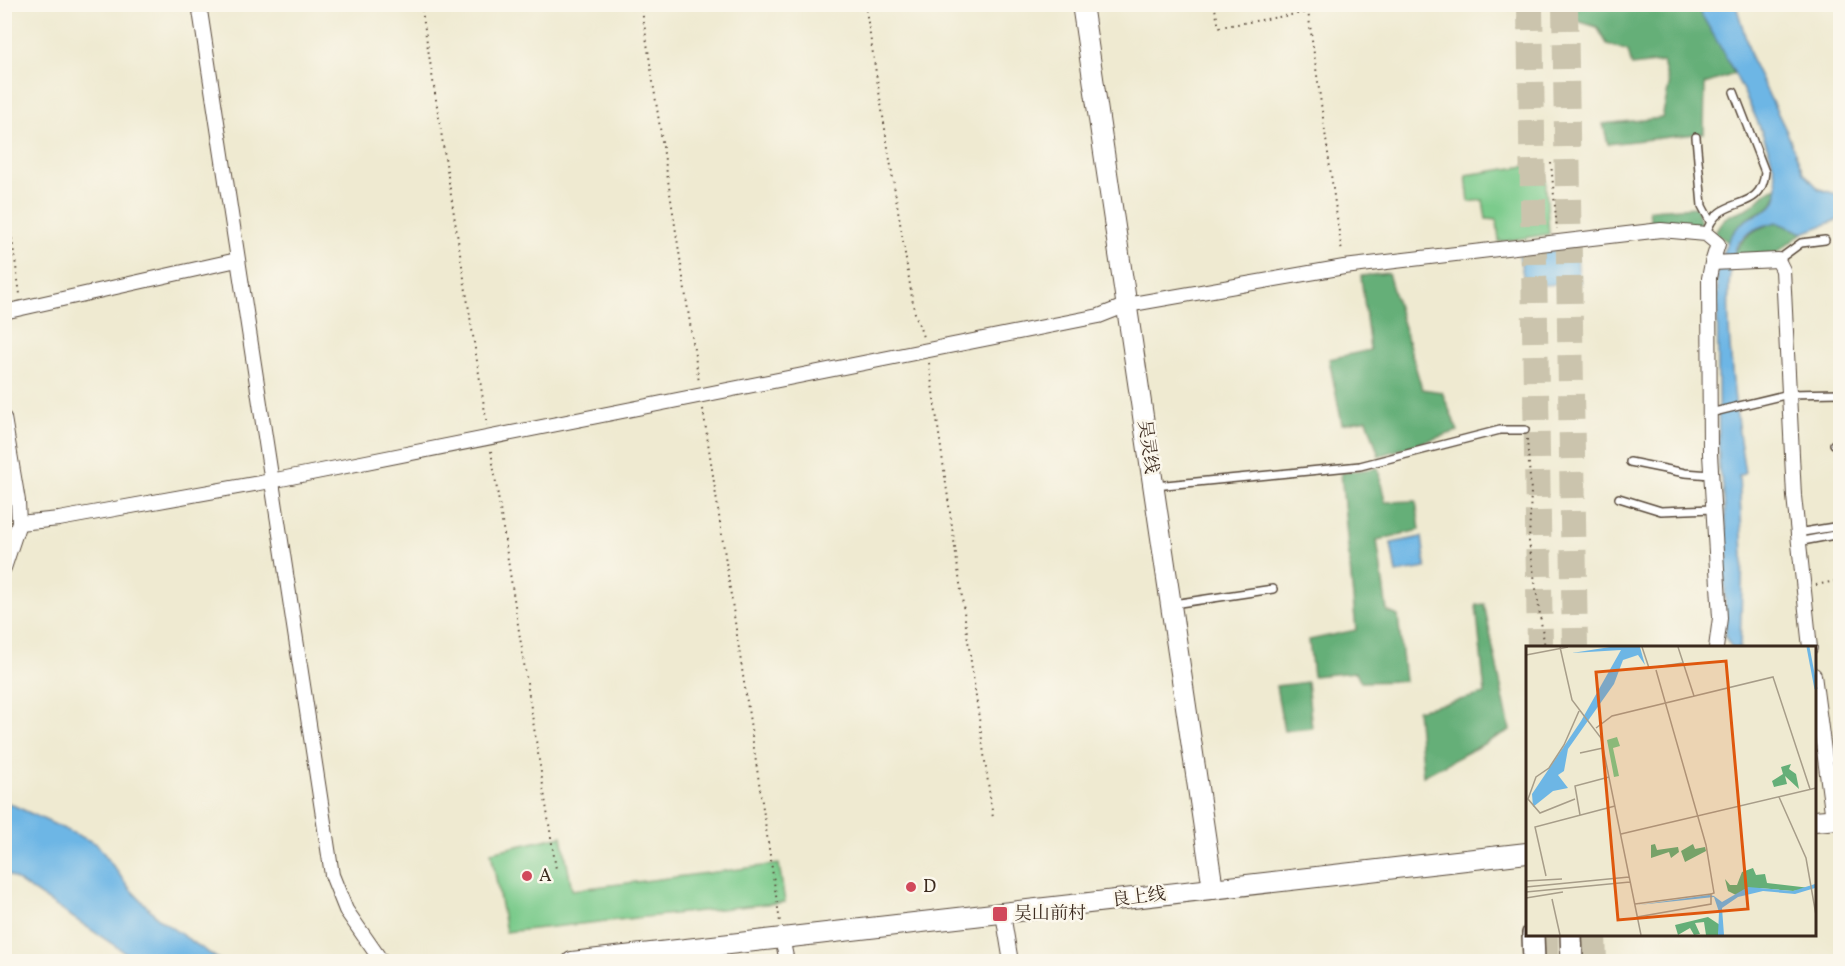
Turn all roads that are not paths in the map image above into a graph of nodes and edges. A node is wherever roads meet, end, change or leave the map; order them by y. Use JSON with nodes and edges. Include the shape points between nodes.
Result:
{"nodes":[{"id":1,"x":199,"y":4,"type":"edge"},
{"id":2,"x":1083,"y":4,"type":"edge"},
{"id":3,"x":1734,"y":92,"type":"dead end"},
{"id":4,"x":1695,"y":137,"type":"dead end"},
{"id":5,"x":1708,"y":228,"type":"junction"},
{"id":6,"x":1825,"y":240,"type":"dead end"},
{"id":7,"x":237,"y":260,"type":"junction"},
{"id":8,"x":1778,"y":261,"type":"junction"},
{"id":9,"x":1714,"y":263,"type":"junction"},
{"id":10,"x":1126,"y":305,"type":"junction"},
{"id":11,"x":4,"y":312,"type":"edge"},
{"id":12,"x":1840,"y":393,"type":"edge"},
{"id":13,"x":1789,"y":394,"type":"junction"},
{"id":14,"x":1712,"y":412,"type":"junction"},
{"id":15,"x":4,"y":418,"type":"edge"},
{"id":16,"x":1525,"y":430,"type":"road end"},
{"id":17,"x":1630,"y":462,"type":"dead end"},
{"id":18,"x":1711,"y":475,"type":"junction"},
{"id":19,"x":271,"y":481,"type":"junction"},
{"id":20,"x":1153,"y":486,"type":"junction"},
{"id":21,"x":1618,"y":498,"type":"dead end"},
{"id":22,"x":1713,"y":509,"type":"junction"},
{"id":23,"x":19,"y":523,"type":"junction"},
{"id":24,"x":1840,"y":526,"type":"edge"},
{"id":25,"x":1840,"y":534,"type":"edge"},
{"id":26,"x":1797,"y":537,"type":"junction"},
{"id":27,"x":4,"y":568,"type":"edge"},
{"id":28,"x":1273,"y":589,"type":"dead end"},
{"id":29,"x":1170,"y":604,"type":"junction"},
{"id":30,"x":1716,"y":646,"type":"edge"},
{"id":31,"x":1810,"y":646,"type":"edge"},
{"id":32,"x":1815,"y":685,"type":"edge"},
{"id":33,"x":1829,"y":820,"type":"edge"},
{"id":34,"x":1526,"y":853,"type":"edge"},
{"id":35,"x":1213,"y":890,"type":"junction"},
{"id":36,"x":1003,"y":914,"type":"junction"},
{"id":37,"x":1533,"y":936,"type":"edge"},
{"id":38,"x":1571,"y":936,"type":"edge"},
{"id":39,"x":782,"y":937,"type":"junction"},
{"id":40,"x":382,"y":962,"type":"edge"},
{"id":41,"x":572,"y":962,"type":"edge"},
{"id":42,"x":787,"y":962,"type":"edge"},
{"id":43,"x":1011,"y":962,"type":"edge"},
{"id":44,"x":1533,"y":962,"type":"edge"},
{"id":45,"x":1572,"y":962,"type":"edge"}],
"edges":[{"from":1,"to":7,"type":"street"},
{"from":2,"to":10,"type":"street","name":"吴灵线"},
{"from":3,"to":5,"type":"lane","via":[[1765,172],[1763,186],[1757,197],[1732,206]]},
{"from":4,"to":5,"type":"lane"},
{"from":5,"to":9,"type":"street","via":[[1718,244]]},
{"from":5,"to":10,"type":"street","via":[[1558,240],[1344,267]]},
{"from":6,"to":8,"type":"lane","via":[[1801,243]]},
{"from":7,"to":11,"type":"street"},
{"from":7,"to":19,"type":"street"},
{"from":8,"to":9,"type":"street"},
{"from":8,"to":13,"type":"street","via":[[1783,270]]},
{"from":9,"to":14,"type":"street","via":[[1709,278]]},
{"from":10,"to":19,"type":"street","via":[[1099,316]]},
{"from":10,"to":20,"type":"street","name":"吴灵线"},
{"from":12,"to":13,"type":"lane"},
{"from":13,"to":14,"type":"lane"},
{"from":13,"to":26,"type":"street"},
{"from":14,"to":18,"type":"street"},
{"from":15,"to":23,"type":"street"},
{"from":16,"to":20,"type":"lane","via":[[1500,430],[1360,466]]},
{"from":17,"to":18,"type":"lane"},
{"from":18,"to":22,"type":"street"},
{"from":19,"to":23,"type":"street"},
{"from":19,"to":40,"type":"street","via":[[332,875],[346,910]]},
{"from":20,"to":29,"type":"street","name":"吴灵线"},
{"from":21,"to":22,"type":"lane","via":[[1661,511]]},
{"from":22,"to":30,"type":"street","via":[[1720,618]]},
{"from":23,"to":27,"type":"street"},
{"from":24,"to":26,"type":"lane"},
{"from":25,"to":26,"type":"lane"},
{"from":26,"to":31,"type":"street"},
{"from":28,"to":29,"type":"lane"},
{"from":29,"to":35,"type":"street","name":"吴灵线"},
{"from":32,"to":33,"type":"street"},
{"from":34,"to":35,"type":"street","name":"良上线"},
{"from":35,"to":36,"type":"street","name":"良上线"},
{"from":36,"to":39,"type":"street","name":"良上线"},
{"from":36,"to":43,"type":"street"},
{"from":37,"to":44,"type":"main road"},
{"from":38,"to":45,"type":"main road"},
{"from":39,"to":41,"type":"street","name":"良上线"},
{"from":39,"to":42,"type":"street"}]}
